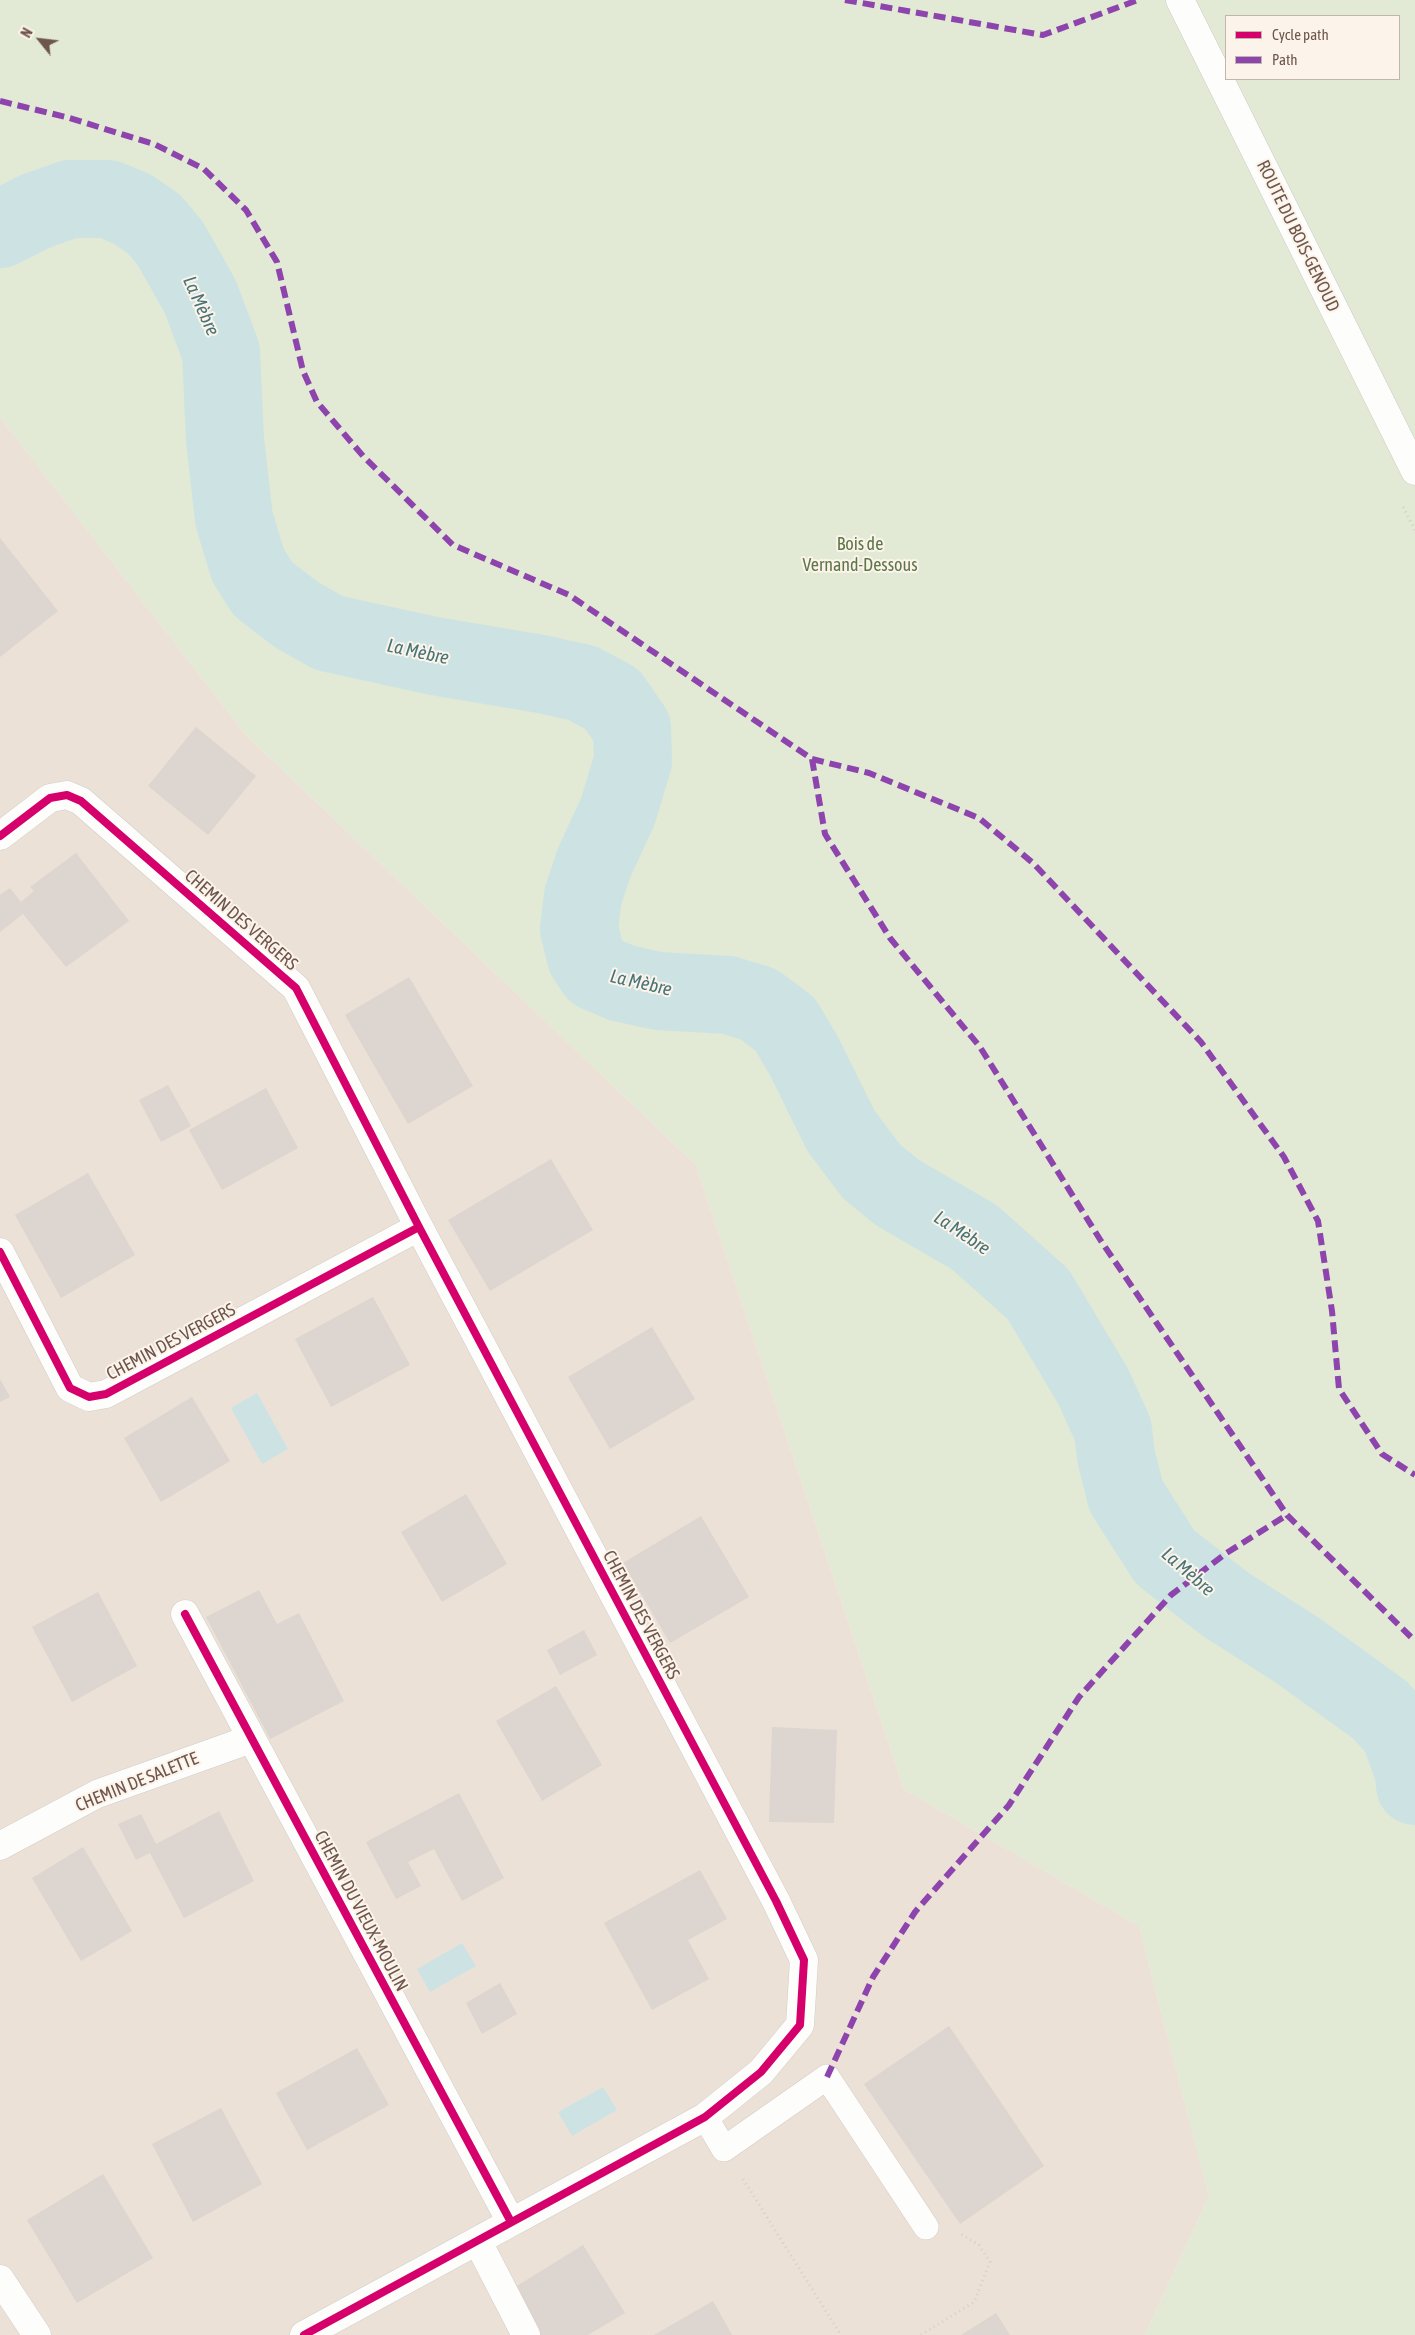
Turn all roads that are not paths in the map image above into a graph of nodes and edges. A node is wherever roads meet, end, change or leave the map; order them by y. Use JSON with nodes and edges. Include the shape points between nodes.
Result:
{"nodes":[{"id":1,"x":1180,"y":0,"type":"edge"},
{"id":2,"x":1415,"y":471,"type":"edge"},
{"id":3,"x":0,"y":836,"type":"edge"},
{"id":4,"x":419,"y":1227,"type":"junction"},
{"id":5,"x":0,"y":1252,"type":"edge"},
{"id":6,"x":185,"y":1614,"type":"dead end"},
{"id":7,"x":251,"y":1739,"type":"junction"},
{"id":8,"x":0,"y":1846,"type":"edge"},
{"id":9,"x":705,"y":2117,"type":"junction"},
{"id":10,"x":511,"y":2222,"type":"junction"},
{"id":11,"x":926,"y":2227,"type":"road end"},
{"id":12,"x":478,"y":2242,"type":"junction"},
{"id":13,"x":0,"y":2280,"type":"edge"},
{"id":14,"x":37,"y":2335,"type":"edge"},
{"id":15,"x":304,"y":2335,"type":"edge"},
{"id":16,"x":526,"y":2335,"type":"edge"}],
"edges":[{"from":1,"to":2,"type":"street","name":"ROUTE DU BOIS-GENOUD"},
{"from":3,"to":4,"type":"street","name":"CHEMIN DES VERGERS","via":[[50,798],[67,795],[81,801],[296,988]]},
{"from":4,"to":5,"type":"street","name":"CHEMIN DES VERGERS","via":[[106,1394],[89,1397],[70,1388]]},
{"from":4,"to":9,"type":"street","name":"CHEMIN DES VERGERS","via":[[776,1901],[804,1960],[800,2025],[761,2072]]},
{"from":6,"to":7,"type":"street","name":"CHEMIN DU VIEUX-MOULIN"},
{"from":7,"to":8,"type":"street","name":"CHEMIN DE SALETTE","via":[[97,1794]]},
{"from":7,"to":10,"type":"street","name":"CHEMIN DU VIEUX-MOULIN"},
{"from":9,"to":10,"type":"street"},
{"from":9,"to":11,"type":"lane","via":[[724,2149],[828,2076]]},
{"from":10,"to":12,"type":"street"},
{"from":12,"to":15,"type":"street"},
{"from":12,"to":16,"type":"street"},
{"from":13,"to":14,"type":"street"}]}
